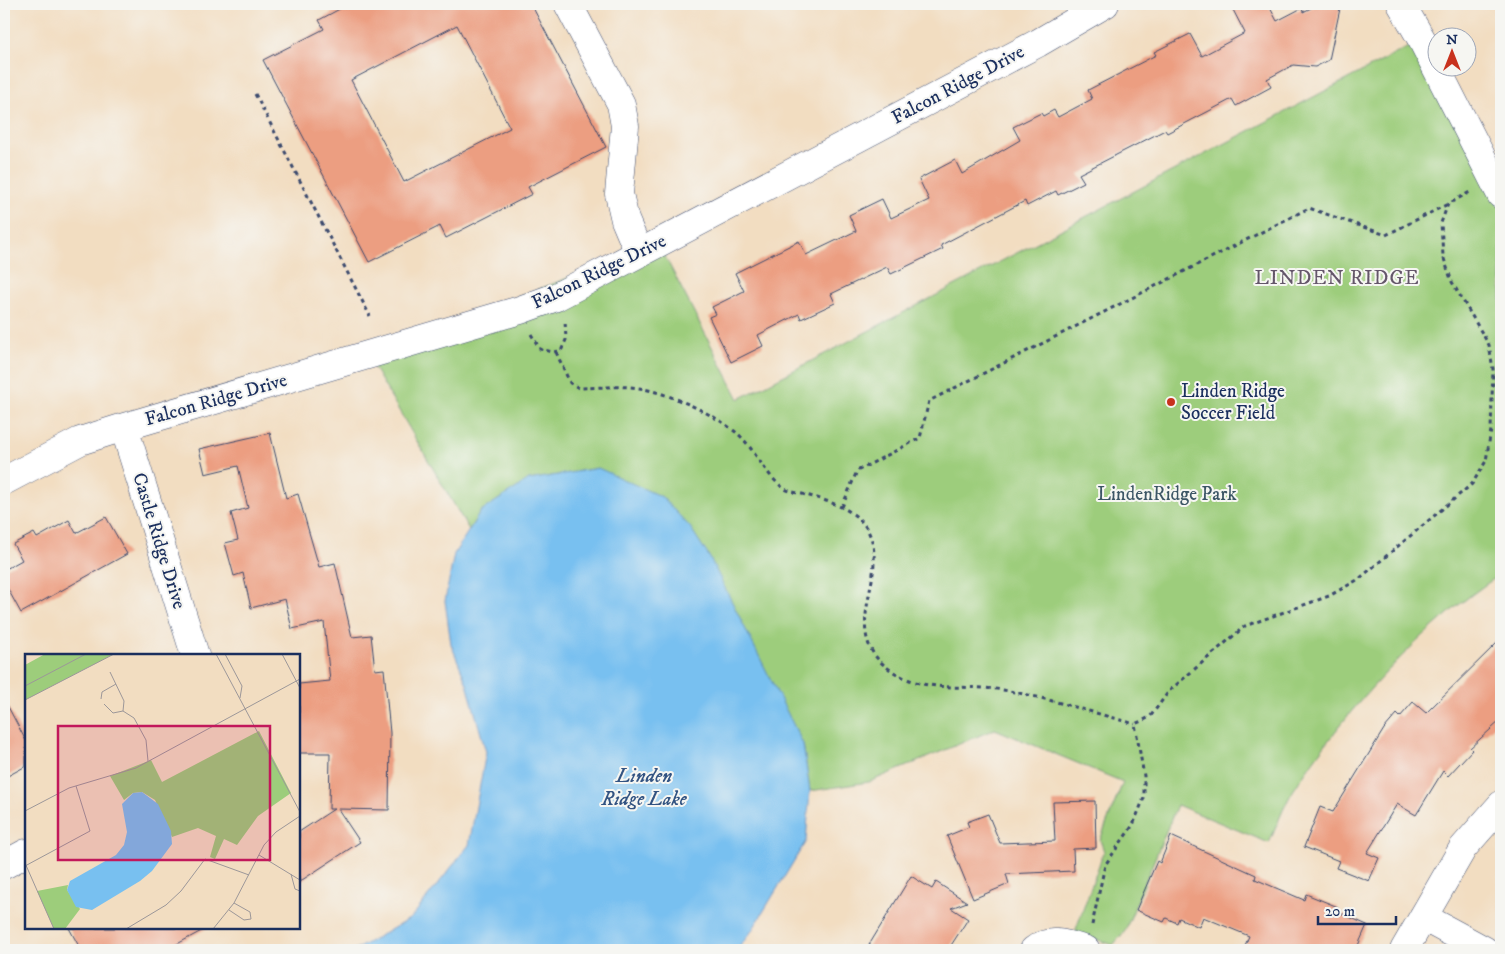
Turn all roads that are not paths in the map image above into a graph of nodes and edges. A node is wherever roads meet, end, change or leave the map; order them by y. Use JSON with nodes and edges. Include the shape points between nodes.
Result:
{"nodes":[{"id":1,"x":568,"y":4,"type":"edge"},
{"id":2,"x":1105,"y":4,"type":"edge"},
{"id":3,"x":1401,"y":4,"type":"edge"},
{"id":4,"x":1497,"y":188,"type":"edge"},
{"id":5,"x":639,"y":253,"type":"junction"},
{"id":6,"x":124,"y":427,"type":"junction"},
{"id":7,"x":4,"y":481,"type":"edge"},
{"id":8,"x":195,"y":654,"type":"edge"},
{"id":9,"x":1501,"y":805,"type":"edge"},
{"id":10,"x":25,"y":854,"type":"edge"},
{"id":11,"x":4,"y":865,"type":"edge"},
{"id":12,"x":1423,"y":916,"type":"junction"},
{"id":13,"x":1088,"y":942,"type":"edge"},
{"id":14,"x":1034,"y":950,"type":"edge"},
{"id":15,"x":1404,"y":950,"type":"edge"},
{"id":16,"x":1484,"y":950,"type":"edge"}],
"edges":[{"from":1,"to":5,"type":"street","via":[[621,104],[625,126],[619,194],[625,220]]},
{"from":2,"to":5,"type":"street","name":"Falcon Ridge Drive","via":[[1029,48]]},
{"from":3,"to":4,"type":"street"},
{"from":5,"to":6,"type":"street","name":"Falcon Ridge Drive","via":[[556,297],[520,310]]},
{"from":6,"to":7,"type":"street","name":"Falcon Ridge Drive","via":[[80,442]]},
{"from":6,"to":8,"type":"street","name":"Castle Ridge Drive"},
{"from":9,"to":12,"type":"street","via":[[1463,848]]},
{"from":10,"to":11,"type":"street"},
{"from":12,"to":15,"type":"street"},
{"from":12,"to":16,"type":"street"},
{"from":13,"to":14,"type":"street","via":[[1059,942]]}]}
